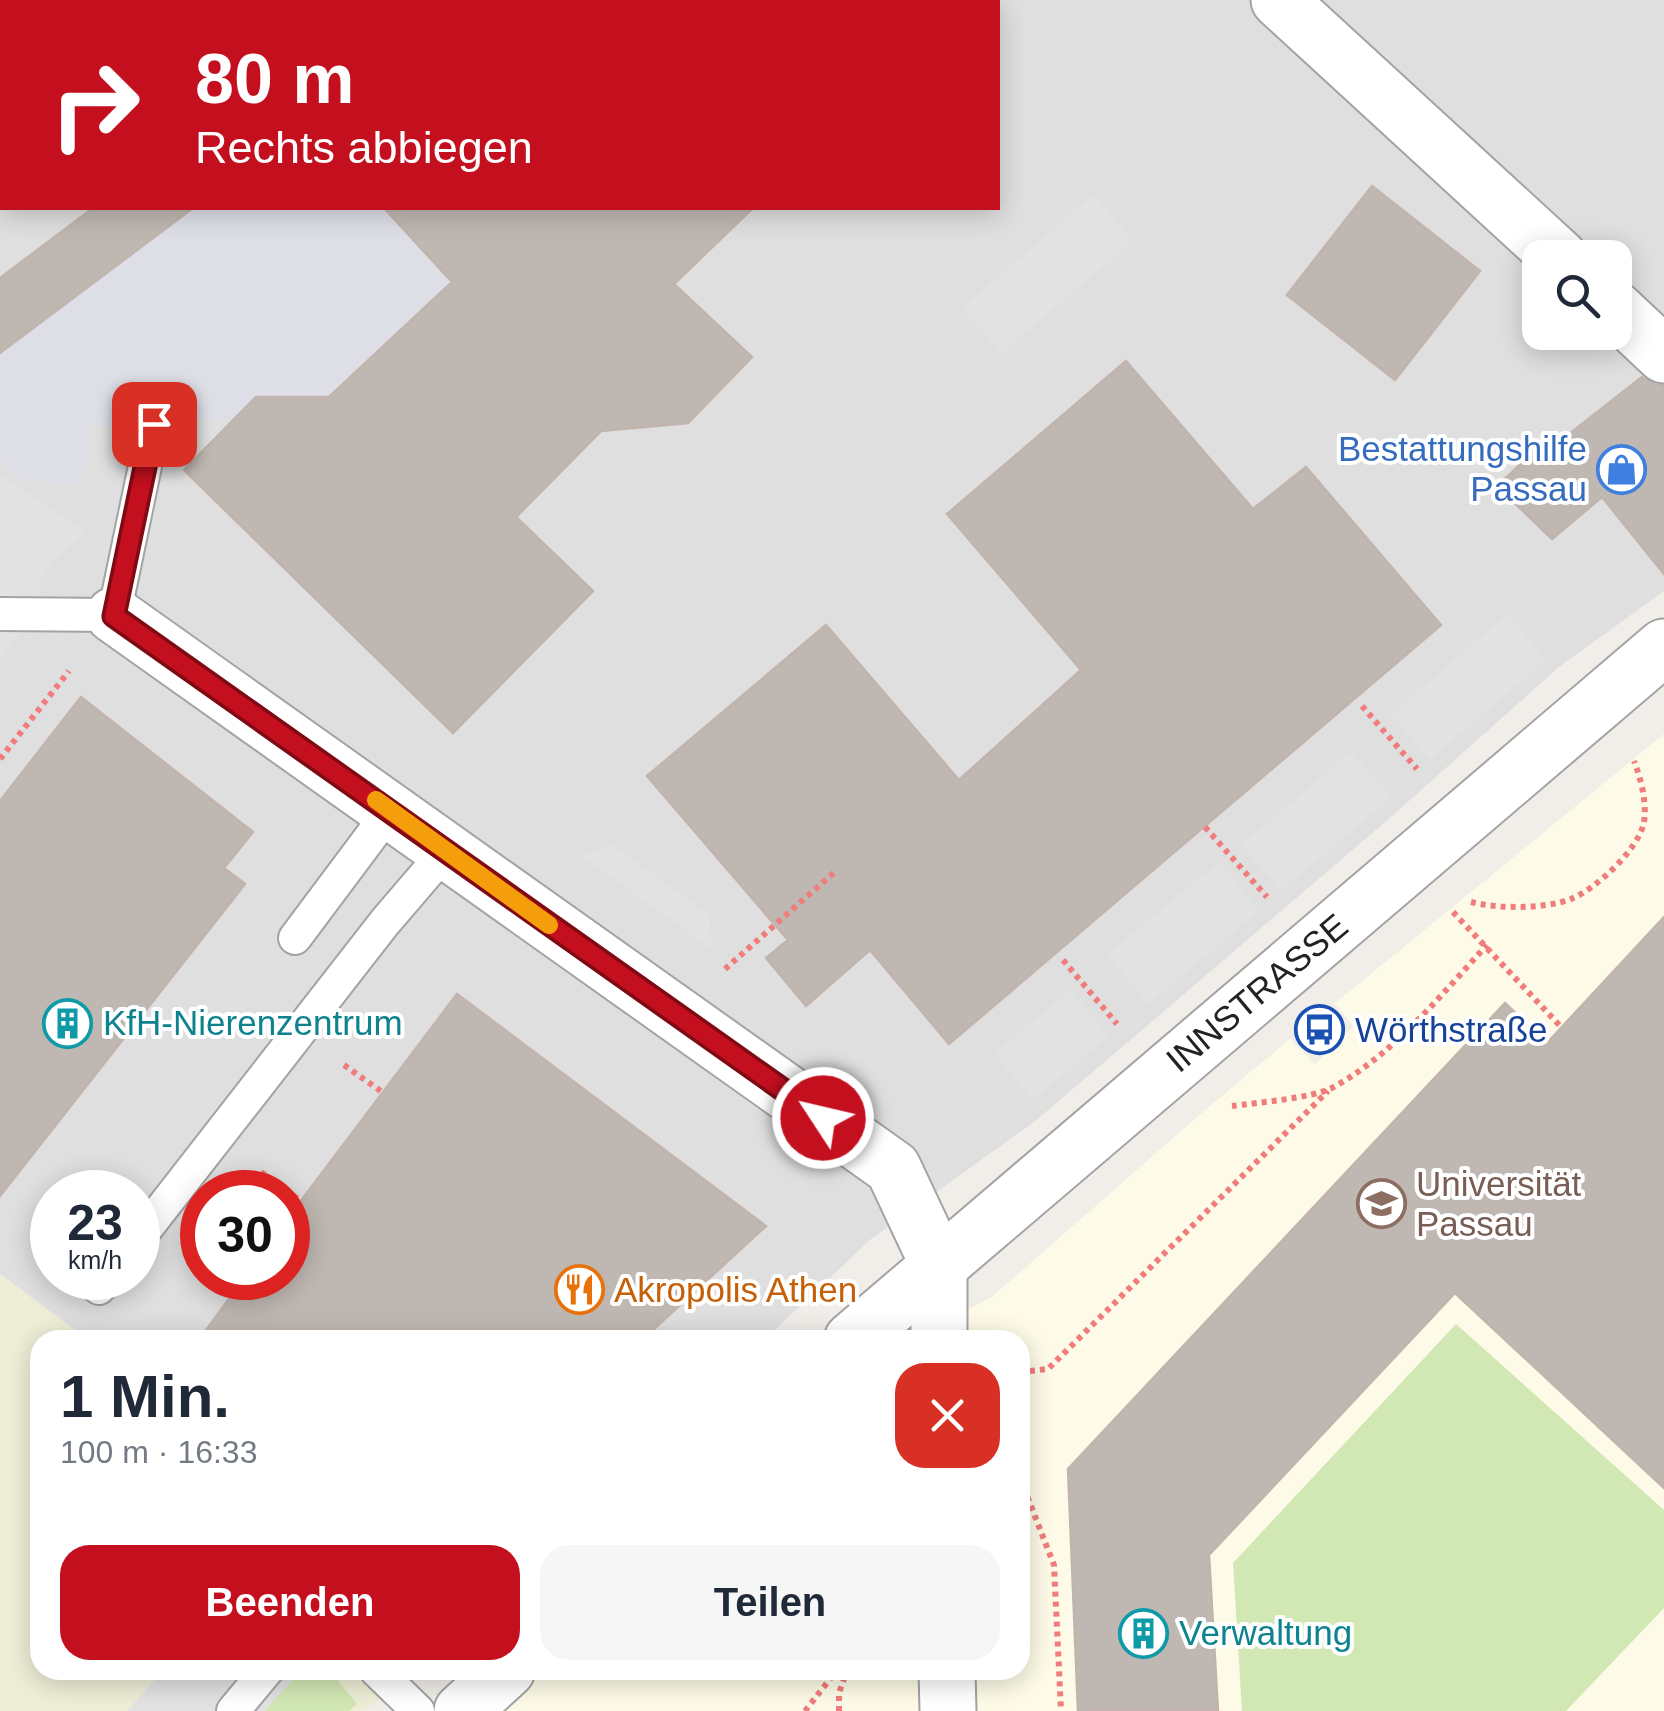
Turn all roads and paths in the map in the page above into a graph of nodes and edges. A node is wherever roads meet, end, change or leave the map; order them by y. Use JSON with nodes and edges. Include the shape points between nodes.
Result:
{"nodes":[{"id":1,"x":1279,"y":0,"type":"edge"},
{"id":2,"x":1540,"y":240,"type":"edge"},
{"id":3,"x":1632,"y":325,"type":"edge"},
{"id":4,"x":1664,"y":355,"type":"edge"},
{"id":5,"x":154,"y":424,"type":"dead end"},
{"id":6,"x":0,"y":614,"type":"edge"},
{"id":7,"x":114,"y":616,"type":"junction"},
{"id":8,"x":1664,"y":647,"type":"edge"},
{"id":9,"x":1362,"y":706,"type":"dead end"},
{"id":10,"x":1593,"y":706,"type":"junction"},
{"id":11,"x":0,"y":759,"type":"edge"},
{"id":12,"x":390,"y":811,"type":"junction"},
{"id":13,"x":1462,"y":818,"type":"junction"},
{"id":14,"x":1205,"y":826,"type":"dead end"},
{"id":15,"x":445,"y":852,"type":"junction"},
{"id":16,"x":1416,"y":857,"type":"junction"},
{"id":17,"x":836,"y":870,"type":"dead end"},
{"id":18,"x":296,"y":938,"type":"dead end"},
{"id":19,"x":1312,"y":946,"type":"junction"},
{"id":20,"x":1063,"y":960,"type":"dead end"},
{"id":21,"x":684,"y":1020,"type":"junction"},
{"id":22,"x":1562,"y":1028,"type":"dead end"},
{"id":23,"x":1160,"y":1076,"type":"junction"},
{"id":24,"x":1329,"y":1090,"type":"junction"},
{"id":25,"x":160,"y":1211,"type":"edge"},
{"id":26,"x":939,"y":1266,"type":"junction"},
{"id":27,"x":864,"y":1330,"type":"edge"},
{"id":28,"x":939,"y":1330,"type":"edge"},
{"id":29,"x":1030,"y":1371,"type":"edge"},
{"id":30,"x":1030,"y":1504,"type":"edge"},
{"id":31,"x":259,"y":1680,"type":"edge"},
{"id":32,"x":386,"y":1680,"type":"edge"},
{"id":33,"x":497,"y":1680,"type":"edge"},
{"id":34,"x":830,"y":1680,"type":"edge"},
{"id":35,"x":844,"y":1680,"type":"edge"},
{"id":36,"x":947,"y":1680,"type":"edge"},
{"id":37,"x":232,"y":1711,"type":"edge"},
{"id":38,"x":418,"y":1711,"type":"edge"},
{"id":39,"x":462,"y":1711,"type":"edge"},
{"id":40,"x":806,"y":1711,"type":"edge"},
{"id":41,"x":839,"y":1711,"type":"edge"},
{"id":42,"x":948,"y":1711,"type":"edge"},
{"id":43,"x":1061,"y":1711,"type":"edge"}],
"edges":[{"from":1,"to":2,"type":"street"},
{"from":3,"to":4,"type":"street"},
{"from":5,"to":7,"type":"lane"},
{"from":6,"to":7,"type":"lane"},
{"from":7,"to":11,"type":"path"},
{"from":7,"to":12,"type":"street"},
{"from":8,"to":10,"type":"street","name":"INNSTRASSE"},
{"from":9,"to":13,"type":"path"},
{"from":10,"to":13,"type":"street","name":"INNSTRASSE"},
{"from":10,"to":16,"type":"path","via":[[1642,781],[1644,823],[1604,877],[1570,899],[1517,907],[1472,904]]},
{"from":12,"to":15,"type":"street"},
{"from":12,"to":18,"type":"lane"},
{"from":13,"to":16,"type":"street","name":"INNSTRASSE"},
{"from":14,"to":19,"type":"path"},
{"from":15,"to":21,"type":"street"},
{"from":15,"to":25,"type":"lane"},
{"from":16,"to":19,"type":"street","name":"INNSTRASSE"},
{"from":17,"to":21,"type":"path","via":[[724,970]]},
{"from":19,"to":23,"type":"street","name":"INNSTRASSE"},
{"from":20,"to":23,"type":"path"},
{"from":21,"to":26,"type":"street","via":[[894,1168]]},
{"from":22,"to":24,"type":"path","via":[[1487,945],[1384,1051]]},
{"from":23,"to":24,"type":"path","via":[[1216,1108]]},
{"from":23,"to":26,"type":"street","name":"INNSTRASSE"},
{"from":24,"to":29,"type":"path","via":[[1048,1369]]},
{"from":26,"to":27,"type":"street","name":"INNSTRASSE"},
{"from":26,"to":28,"type":"street"},
{"from":30,"to":43,"type":"path","via":[[1054,1565]]},
{"from":31,"to":37,"type":"lane"},
{"from":32,"to":38,"type":"lane"},
{"from":33,"to":39,"type":"street"},
{"from":34,"to":40,"type":"path"},
{"from":35,"to":41,"type":"path"},
{"from":36,"to":42,"type":"street"}]}
